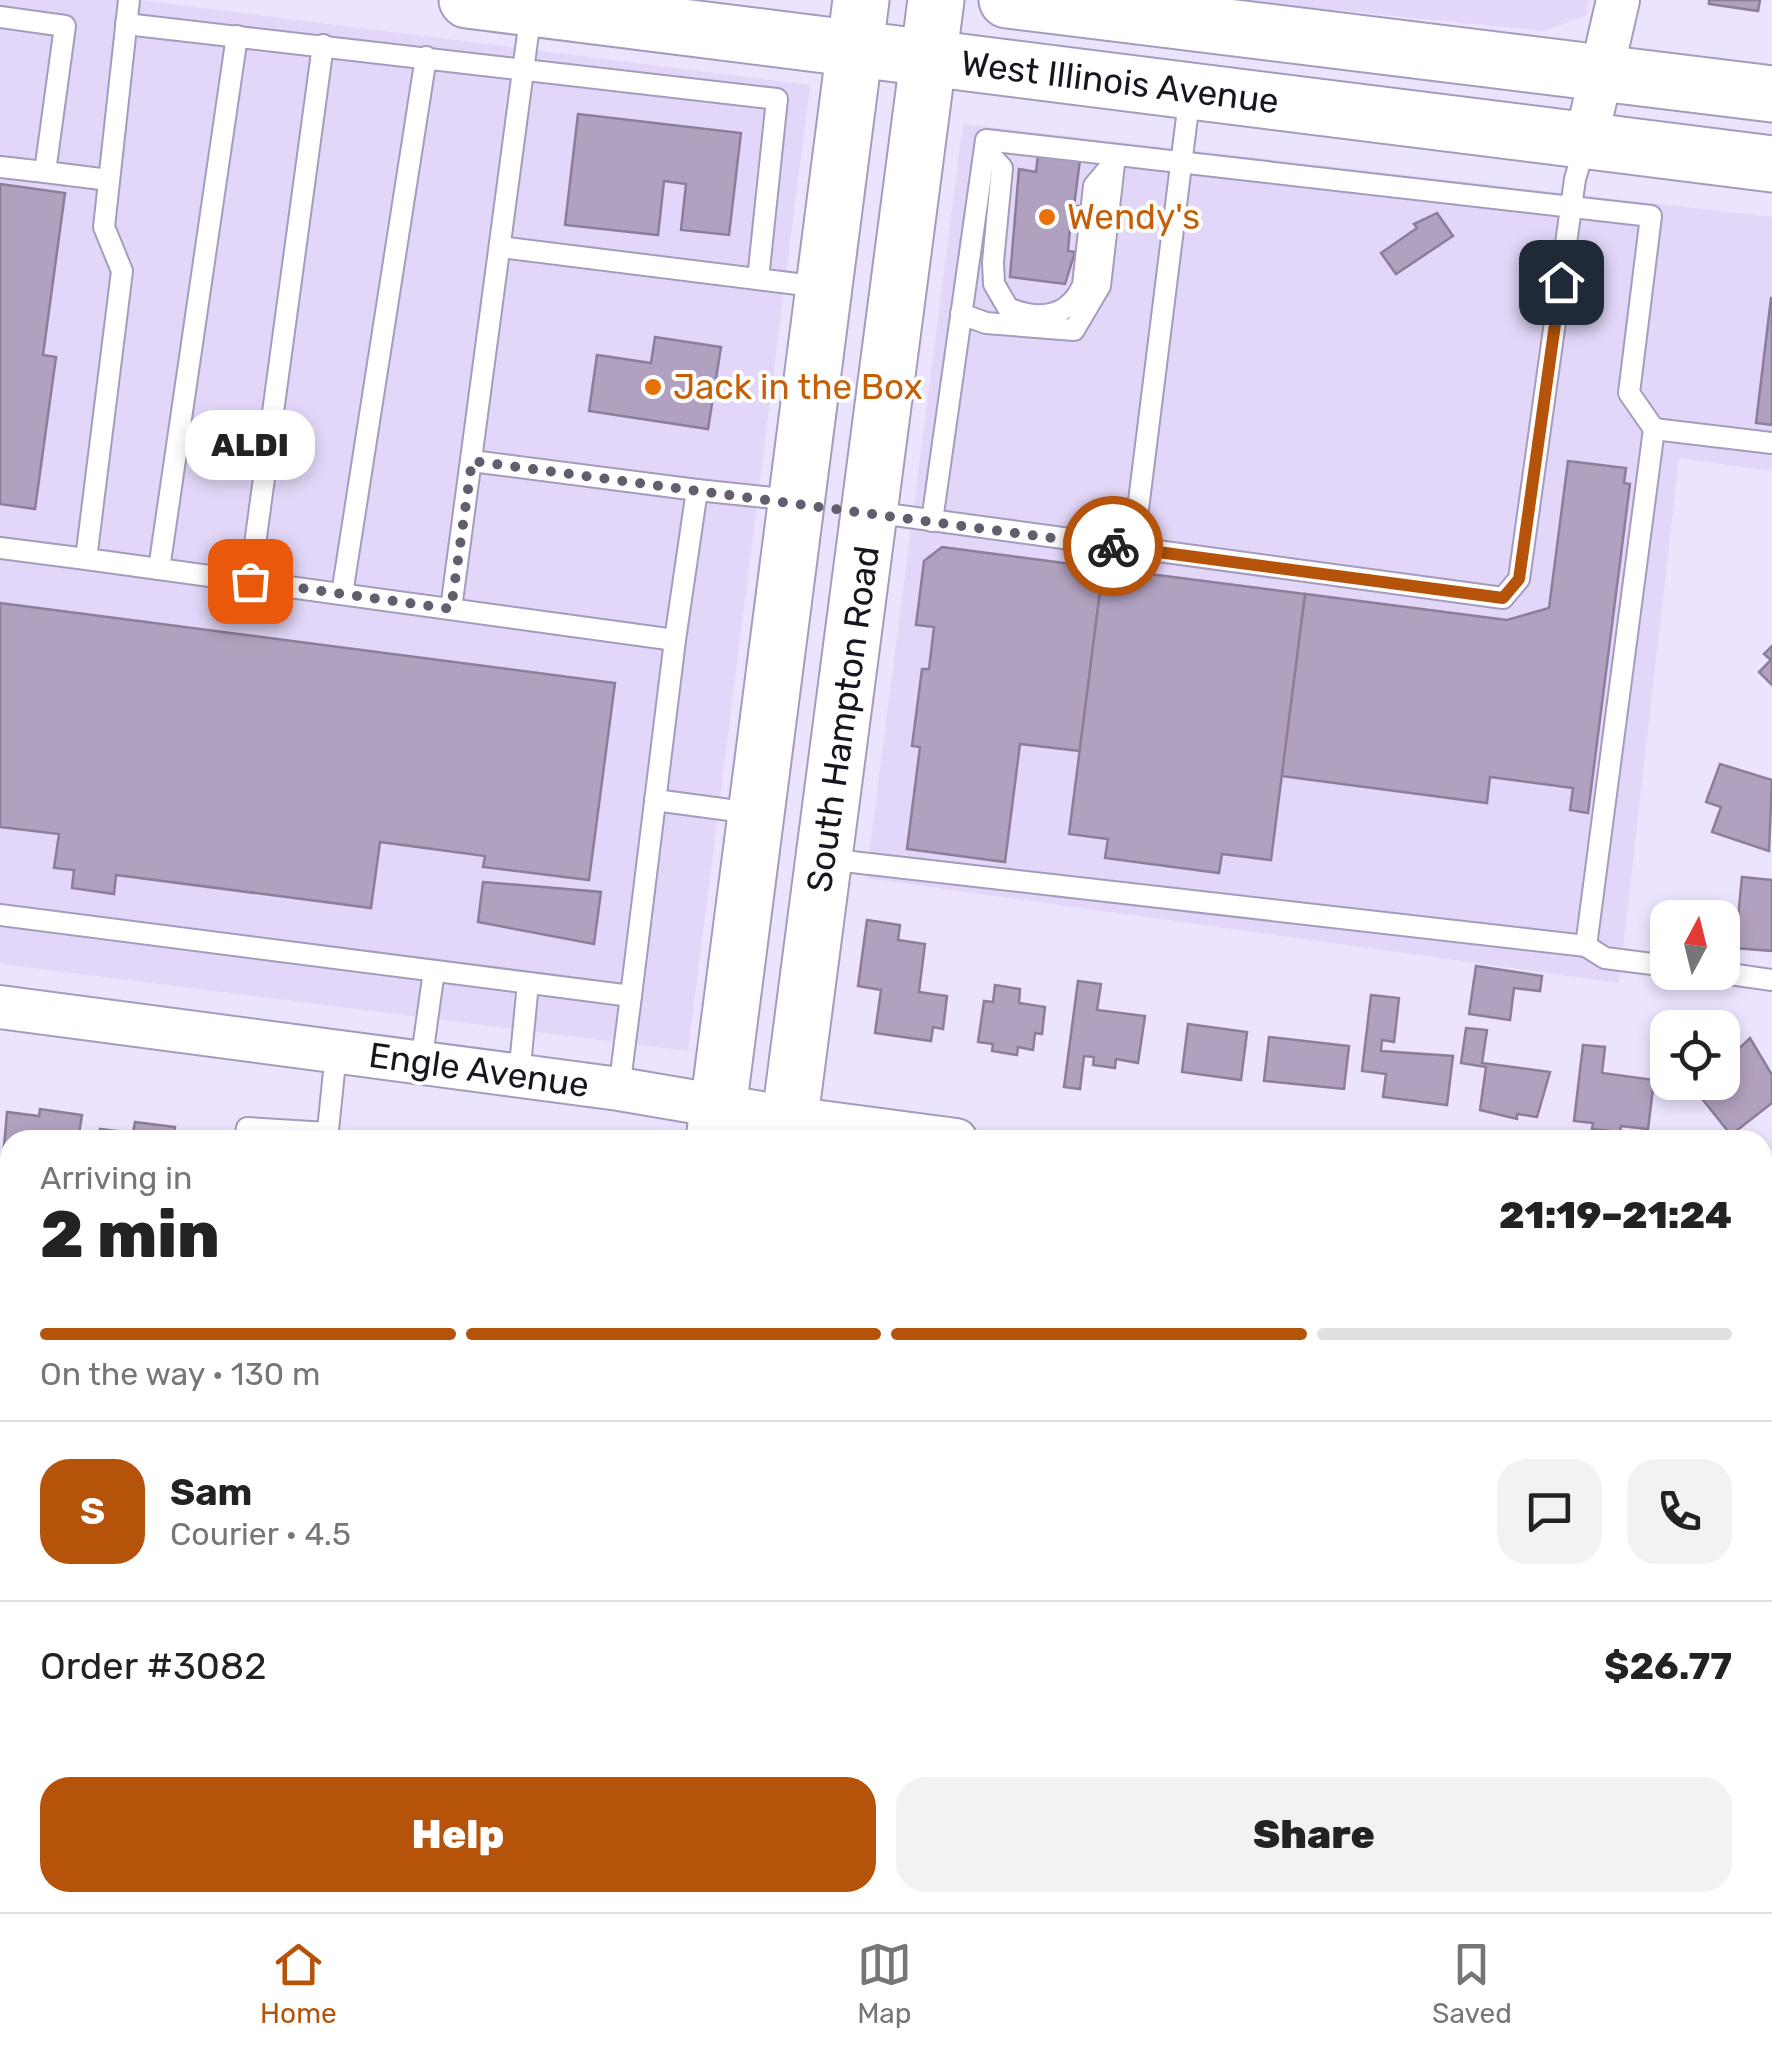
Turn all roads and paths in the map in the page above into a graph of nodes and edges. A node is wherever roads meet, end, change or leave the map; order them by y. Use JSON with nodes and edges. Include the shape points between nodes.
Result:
{"nodes":[{"id":1,"x":129,"y":0,"type":"edge"},
{"id":2,"x":467,"y":0,"type":"edge"},
{"id":3,"x":936,"y":0,"type":"edge"},
{"id":4,"x":1007,"y":0,"type":"edge"},
{"id":5,"x":1618,"y":0,"type":"edge"},
{"id":6,"x":531,"y":8,"type":"junction"},
{"id":7,"x":0,"y":17,"type":"edge"},
{"id":8,"x":126,"y":24,"type":"junction"},
{"id":9,"x":858,"y":24,"type":"edge"},
{"id":10,"x":237,"y":36,"type":"junction"},
{"id":11,"x":324,"y":45,"type":"junction"},
{"id":12,"x":426,"y":57,"type":"junction"},
{"id":13,"x":928,"y":58,"type":"junction"},
{"id":14,"x":524,"y":68,"type":"junction"},
{"id":15,"x":1604,"y":72,"type":"junction"},
{"id":16,"x":1190,"y":92,"type":"junction"},
{"id":17,"x":1772,"y":94,"type":"edge"},
{"id":18,"x":1586,"y":140,"type":"junction"},
{"id":19,"x":986,"y":144,"type":"junction"},
{"id":20,"x":1115,"y":157,"type":"junction"},
{"id":21,"x":1181,"y":161,"type":"junction"},
{"id":22,"x":1772,"y":164,"type":"edge"},
{"id":23,"x":0,"y":167,"type":"edge"},
{"id":24,"x":44,"y":172,"type":"junction"},
{"id":25,"x":109,"y":180,"type":"junction"},
{"id":26,"x":1572,"y":207,"type":"junction"},
{"id":27,"x":500,"y":248,"type":"junction"},
{"id":28,"x":758,"y":279,"type":"junction"},
{"id":29,"x":822,"y":287,"type":"junction"},
{"id":30,"x":961,"y":314,"type":"junction"},
{"id":31,"x":1654,"y":429,"type":"junction"},
{"id":32,"x":1772,"y":443,"type":"edge"},
{"id":33,"x":472,"y":461,"type":"junction"},
{"id":34,"x":697,"y":490,"type":"junction"},
{"id":35,"x":794,"y":500,"type":"junction"},
{"id":36,"x":870,"y":512,"type":"junction"},
{"id":37,"x":932,"y":521,"type":"junction"},
{"id":38,"x":0,"y":548,"type":"edge"},
{"id":39,"x":1133,"y":548,"type":"junction"},
{"id":40,"x":86,"y":558,"type":"junction"},
{"id":41,"x":159,"y":569,"type":"junction"},
{"id":42,"x":250,"y":581,"type":"junction"},
{"id":43,"x":342,"y":594,"type":"junction"},
{"id":44,"x":451,"y":609,"type":"junction"},
{"id":45,"x":675,"y":640,"type":"junction"},
{"id":46,"x":656,"y":800,"type":"junction"},
{"id":47,"x":754,"y":814,"type":"junction"},
{"id":48,"x":824,"y":858,"type":"junction"},
{"id":49,"x":0,"y":915,"type":"edge"},
{"id":50,"x":1586,"y":946,"type":"junction"},
{"id":51,"x":1650,"y":964,"type":"edge"},
{"id":52,"x":434,"y":971,"type":"junction"},
{"id":53,"x":1740,"y":975,"type":"edge"},
{"id":54,"x":1772,"y":980,"type":"edge"},
{"id":55,"x":528,"y":983,"type":"junction"},
{"id":56,"x":631,"y":996,"type":"junction"},
{"id":57,"x":0,"y":1007,"type":"edge"},
{"id":58,"x":336,"y":1052,"type":"junction"},
{"id":59,"x":421,"y":1063,"type":"junction"},
{"id":60,"x":518,"y":1076,"type":"junction"},
{"id":61,"x":620,"y":1089,"type":"junction"},
{"id":62,"x":716,"y":1122,"type":"edge"},
{"id":63,"x":788,"y":1129,"type":"edge"},
{"id":64,"x":329,"y":1130,"type":"edge"}],
"edges":[{"from":1,"to":8,"type":"lane"},
{"from":2,"to":6,"type":"main road","name":"West Illinois Avenue"},
{"from":3,"to":13,"type":"main road","name":"South Hampton Road"},
{"from":4,"to":15,"type":"main road","name":"West Illinois Avenue","via":[[1264,24]]},
{"from":5,"to":15,"type":"street"},
{"from":6,"to":9,"type":"main road","name":"West Illinois Avenue"},
{"from":6,"to":14,"type":"lane"},
{"from":7,"to":24,"type":"lane","via":[[65,26]]},
{"from":8,"to":10,"type":"lane"},
{"from":8,"to":25,"type":"lane"},
{"from":9,"to":13,"type":"main road","name":"West Illinois Avenue"},
{"from":9,"to":29,"type":"main road"},
{"from":10,"to":11,"type":"lane"},
{"from":10,"to":41,"type":"lane"},
{"from":11,"to":12,"type":"lane"},
{"from":11,"to":42,"type":"lane"},
{"from":12,"to":14,"type":"lane"},
{"from":12,"to":43,"type":"lane"},
{"from":13,"to":16,"type":"main road","name":"West Illinois Avenue"},
{"from":13,"to":36,"type":"main road","name":"South Hampton Road"},
{"from":14,"to":27,"type":"lane"},
{"from":14,"to":28,"type":"lane","via":[[777,99]]},
{"from":15,"to":17,"type":"main road","name":"West Illinois Avenue"},
{"from":15,"to":18,"type":"street"},
{"from":16,"to":18,"type":"main road","name":"West Illinois Avenue"},
{"from":16,"to":21,"type":"lane"},
{"from":18,"to":22,"type":"main road","name":"West Illinois Avenue"},
{"from":18,"to":26,"type":"lane"},
{"from":19,"to":20,"type":"lane"},
{"from":19,"to":20,"type":"lane","via":[[1002,168],[994,284],[1008,308],[1038,316],[1052,316],[1077,299],[1094,186]]},
{"from":19,"to":30,"type":"lane"},
{"from":20,"to":21,"type":"lane"},
{"from":20,"to":30,"type":"lane","via":[[1100,286],[1074,330]]},
{"from":21,"to":26,"type":"lane"},
{"from":21,"to":39,"type":"lane"},
{"from":23,"to":24,"type":"lane"},
{"from":24,"to":25,"type":"lane"},
{"from":25,"to":40,"type":"lane","via":[[104,227],[122,271]]},
{"from":26,"to":31,"type":"lane","via":[[1651,216],[1629,394]]},
{"from":26,"to":39,"type":"lane","via":[[1519,579],[1503,598]]},
{"from":27,"to":28,"type":"lane"},
{"from":27,"to":33,"type":"lane"},
{"from":28,"to":29,"type":"lane"},
{"from":29,"to":35,"type":"main road"},
{"from":30,"to":37,"type":"lane"},
{"from":31,"to":32,"type":"lane"},
{"from":31,"to":50,"type":"lane"},
{"from":33,"to":34,"type":"lane"},
{"from":33,"to":44,"type":"lane"},
{"from":34,"to":35,"type":"lane"},
{"from":34,"to":45,"type":"lane"},
{"from":35,"to":36,"type":"main road"},
{"from":35,"to":47,"type":"main road"},
{"from":36,"to":37,"type":"lane"},
{"from":36,"to":48,"type":"main road","name":"South Hampton Road"},
{"from":37,"to":39,"type":"lane"},
{"from":38,"to":40,"type":"lane"},
{"from":40,"to":41,"type":"lane"},
{"from":41,"to":42,"type":"lane"},
{"from":42,"to":43,"type":"lane"},
{"from":43,"to":44,"type":"lane"},
{"from":44,"to":45,"type":"lane"},
{"from":45,"to":46,"type":"lane"},
{"from":46,"to":47,"type":"lane"},
{"from":46,"to":56,"type":"lane"},
{"from":47,"to":62,"type":"main road"},
{"from":48,"to":50,"type":"lane"},
{"from":48,"to":63,"type":"main road","name":"South Hampton Road"},
{"from":49,"to":52,"type":"lane"},
{"from":50,"to":51,"type":"lane","via":[[1605,958]]},
{"from":52,"to":55,"type":"lane"},
{"from":52,"to":59,"type":"lane"},
{"from":53,"to":54,"type":"lane"},
{"from":55,"to":56,"type":"lane"},
{"from":55,"to":60,"type":"lane"},
{"from":56,"to":61,"type":"lane"},
{"from":57,"to":58,"type":"street","name":"Engle Avenue"},
{"from":58,"to":59,"type":"street","name":"Engle Avenue"},
{"from":58,"to":64,"type":"lane"},
{"from":59,"to":60,"type":"street","name":"Engle Avenue"},
{"from":60,"to":61,"type":"street","name":"Engle Avenue"},
{"from":61,"to":62,"type":"street","name":"Engle Avenue"},
{"from":62,"to":63,"type":"street","name":"Engle Avenue"}]}
